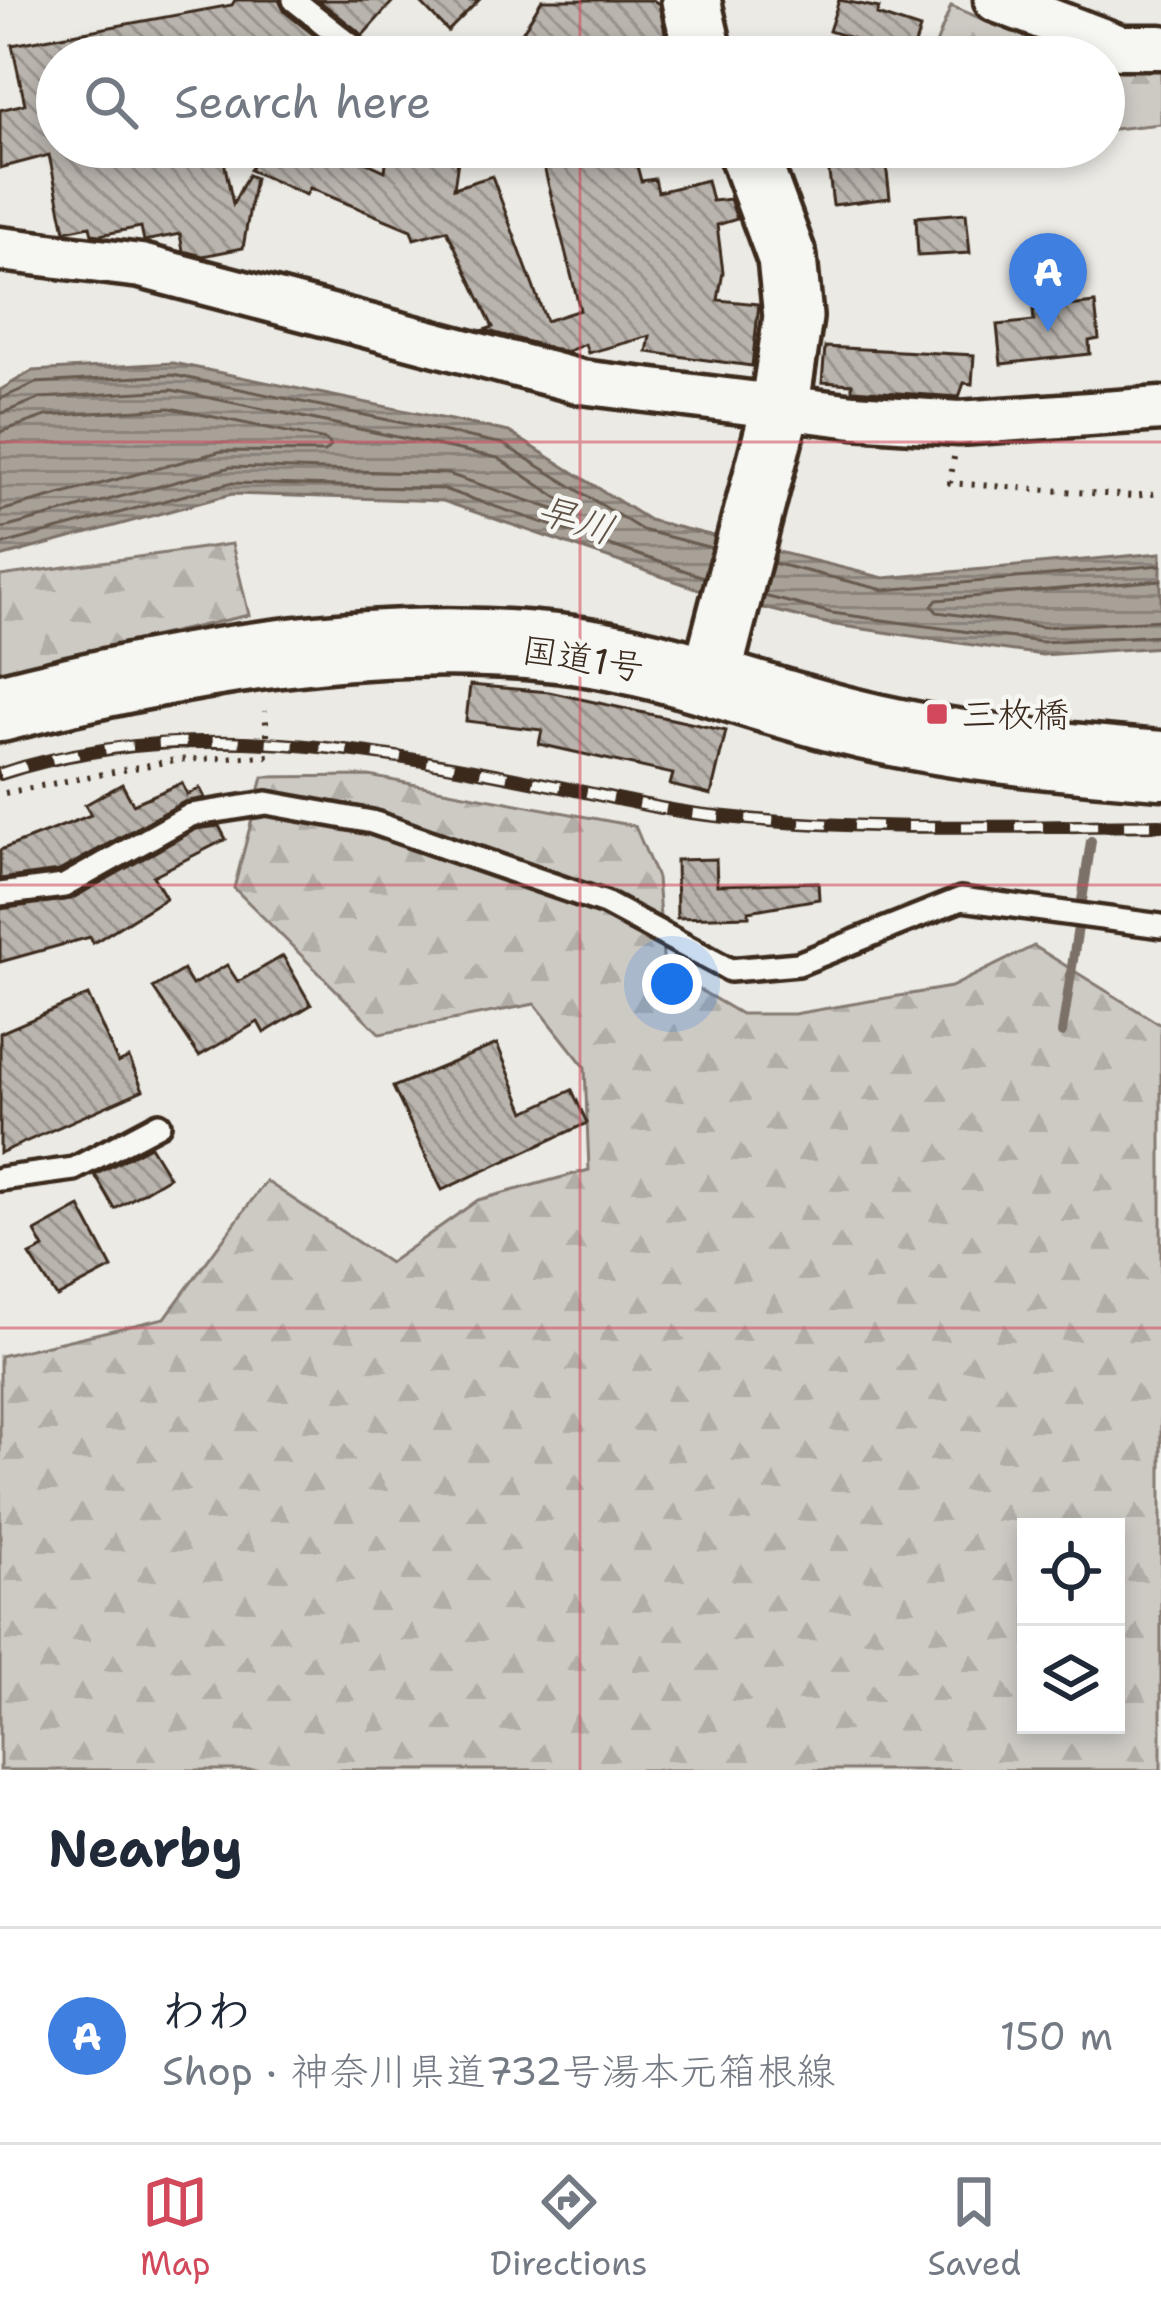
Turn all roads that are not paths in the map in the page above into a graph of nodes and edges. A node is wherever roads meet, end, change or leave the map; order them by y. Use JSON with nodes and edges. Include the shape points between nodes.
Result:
{"nodes":[{"id":1,"x":294,"y":0,"type":"edge"},
{"id":2,"x":691,"y":0,"type":"edge"},
{"id":3,"x":996,"y":0,"type":"edge"},
{"id":4,"x":339,"y":36,"type":"edge"},
{"id":5,"x":699,"y":36,"type":"edge"},
{"id":6,"x":1091,"y":36,"type":"edge"},
{"id":7,"x":1125,"y":47,"type":"edge"},
{"id":8,"x":1161,"y":47,"type":"edge"},
{"id":9,"x":754,"y":168,"type":"edge"},
{"id":10,"x":0,"y":249,"type":"edge"},
{"id":11,"x":1161,"y":409,"type":"edge"},
{"id":12,"x":779,"y":411,"type":"junction"},
{"id":13,"x":716,"y":666,"type":"junction"},
{"id":14,"x":0,"y":708,"type":"edge"},
{"id":15,"x":1161,"y":766,"type":"edge"},
{"id":16,"x":0,"y":894,"type":"edge"},
{"id":17,"x":1161,"y":926,"type":"edge"},
{"id":18,"x":159,"y":1124,"type":"dead end"},
{"id":19,"x":0,"y":1179,"type":"edge"}],
"edges":[{"from":1,"to":4,"type":"lane"},
{"from":2,"to":5,"type":"main road"},
{"from":3,"to":6,"type":"street"},
{"from":7,"to":8,"type":"street"},
{"from":9,"to":12,"type":"main road","via":[[787,258],[793,317]]},
{"from":10,"to":12,"type":"street","via":[[141,266],[580,382]]},
{"from":11,"to":12,"type":"street","via":[[958,423]]},
{"from":12,"to":13,"type":"main road"},
{"from":13,"to":14,"type":"highway","name":"国道1号","via":[[456,642],[281,656]]},
{"from":13,"to":15,"type":"highway","name":"国道1号","via":[[931,741]]},
{"from":16,"to":17,"type":"lane","via":[[64,886],[191,815],[267,803],[373,822],[605,903],[730,970],[798,964],[961,899]]},
{"from":18,"to":19,"type":"lane","via":[[74,1169]]}]}
